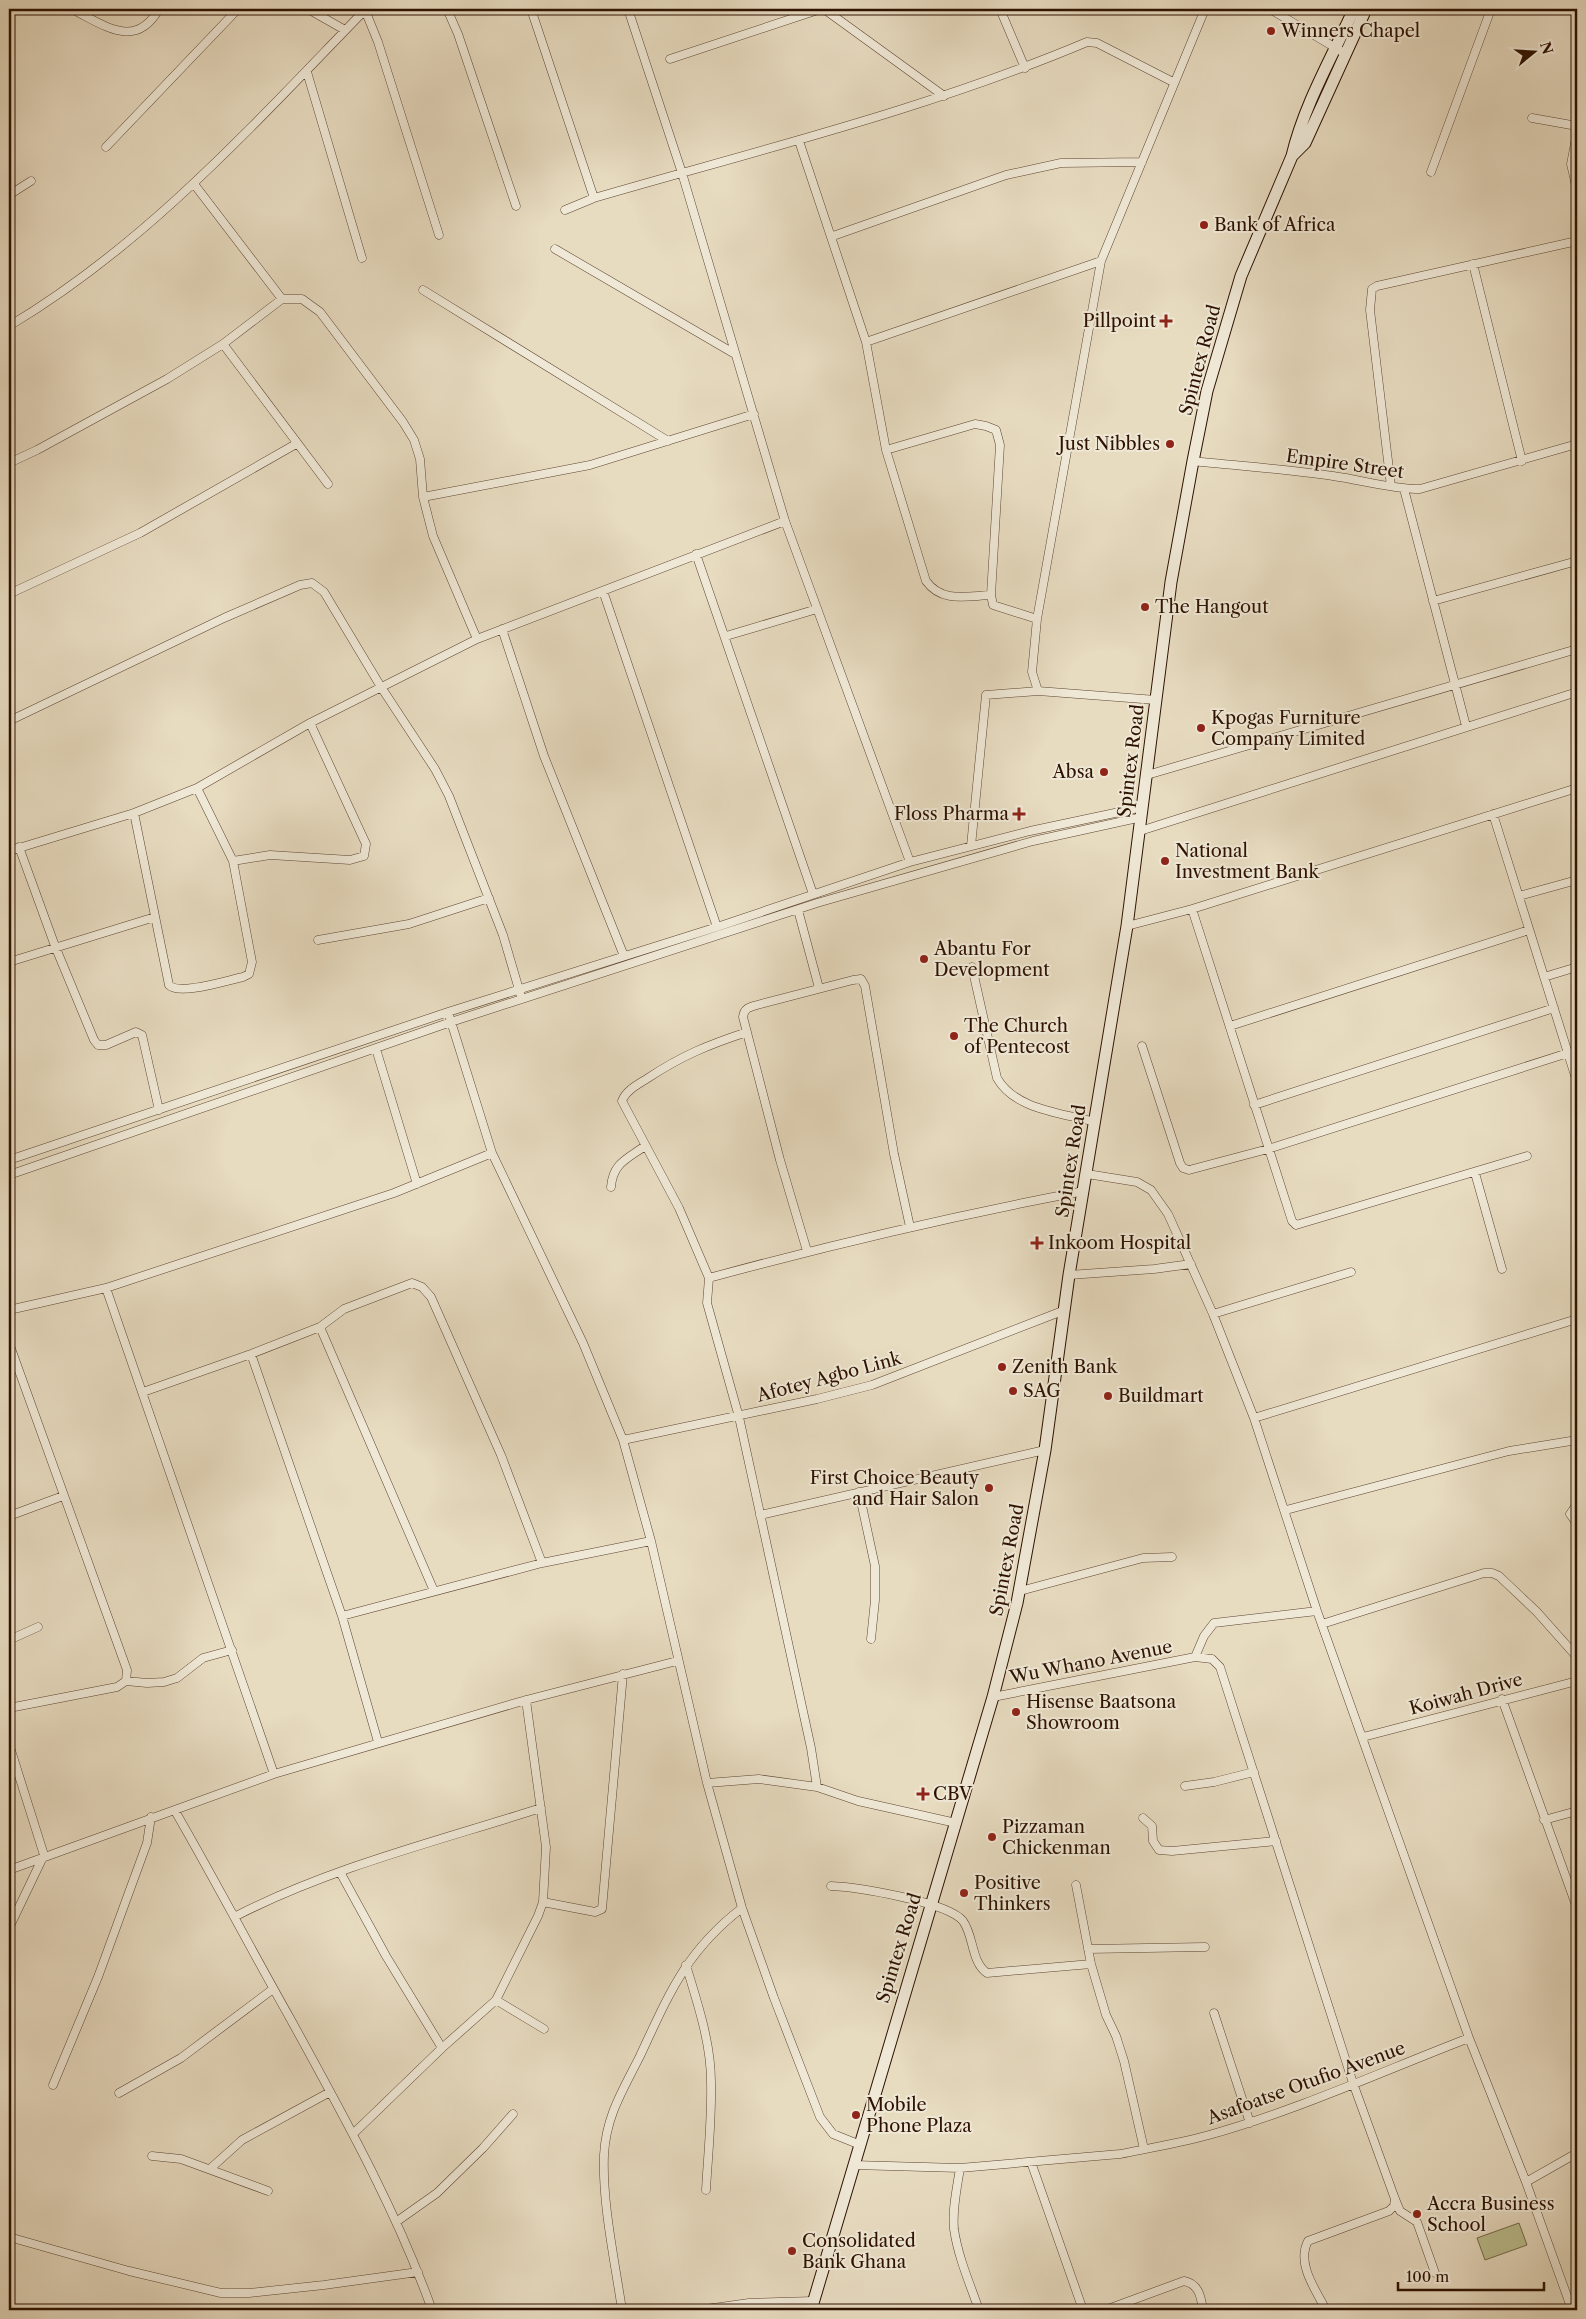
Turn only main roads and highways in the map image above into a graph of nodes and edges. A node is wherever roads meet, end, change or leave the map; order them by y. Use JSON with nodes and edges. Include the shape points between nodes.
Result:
{"nodes":[{"id":1,"x":1354,"y":9,"type":"edge"},
{"id":2,"x":1366,"y":9,"type":"edge"},
{"id":3,"x":1341,"y":51,"type":"junction"},
{"id":4,"x":812,"y":2306,"type":"edge"}],
"edges":[{"from":1,"to":3,"type":"main road","name":"Spintex Road"},
{"from":2,"to":3,"type":"main road","name":"Spintex Road"},
{"from":3,"to":4,"type":"main road","name":"Spintex Road","via":[[1305,144],[1292,156],[1241,276],[1207,392],[1171,582],[1127,926],[1020,1591],[993,1697]]}]}
